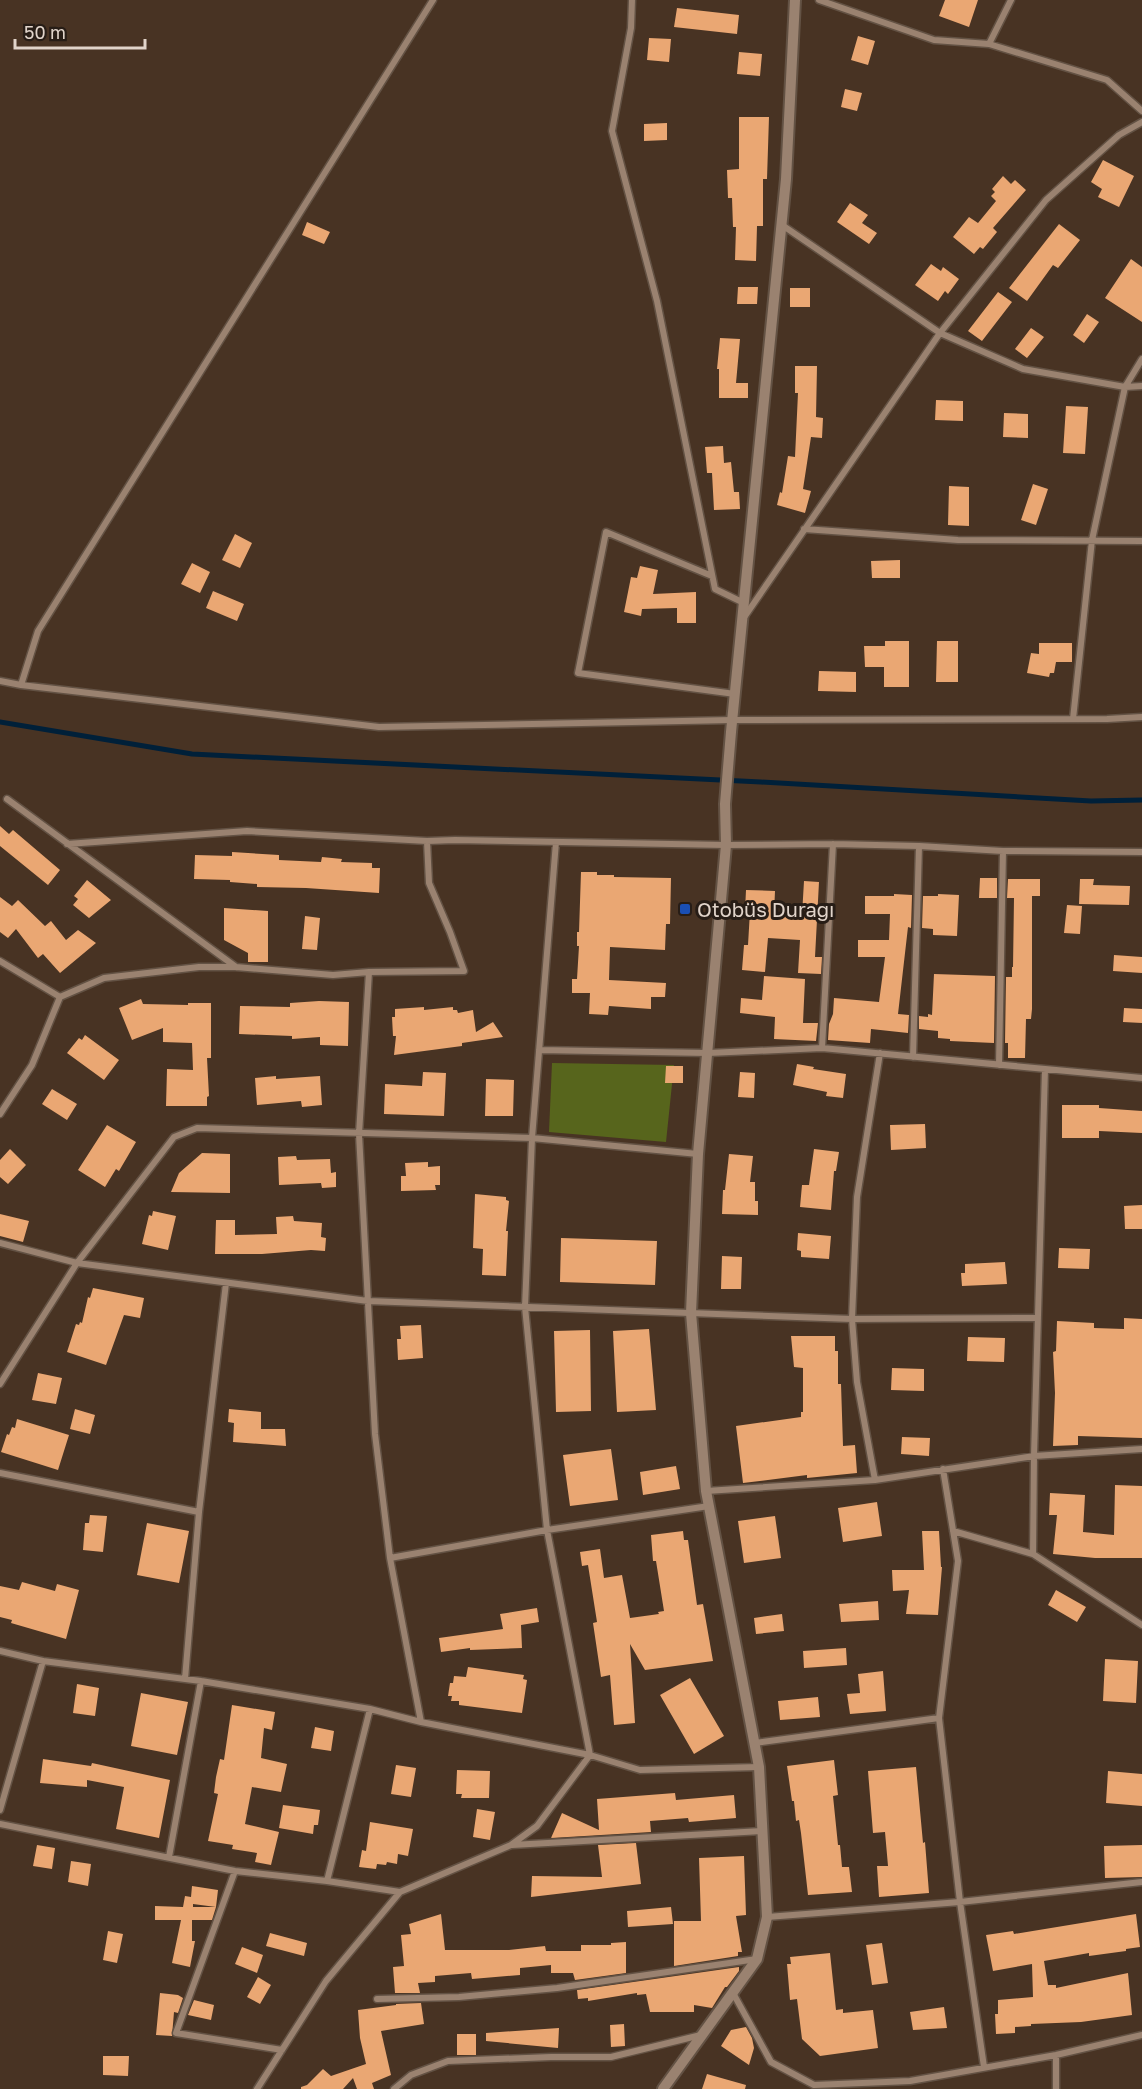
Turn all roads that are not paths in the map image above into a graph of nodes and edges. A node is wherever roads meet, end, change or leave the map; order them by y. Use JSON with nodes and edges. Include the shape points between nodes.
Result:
{"nodes":[{"id":1,"x":432,"y":0,"type":"edge"},
{"id":2,"x":632,"y":0,"type":"edge"},
{"id":3,"x":795,"y":0,"type":"edge"},
{"id":4,"x":819,"y":0,"type":"edge"},
{"id":5,"x":1011,"y":0,"type":"edge"},
{"id":6,"x":990,"y":44,"type":"junction"},
{"id":7,"x":1142,"y":111,"type":"edge"},
{"id":8,"x":1142,"y":122,"type":"edge"},
{"id":9,"x":781,"y":225,"type":"junction"},
{"id":10,"x":940,"y":333,"type":"junction"},
{"id":11,"x":1142,"y":359,"type":"edge"},
{"id":12,"x":1142,"y":386,"type":"edge"},
{"id":13,"x":1125,"y":387,"type":"junction"},
{"id":14,"x":804,"y":530,"type":"junction"},
{"id":15,"x":1092,"y":540,"type":"junction"},
{"id":16,"x":1142,"y":541,"type":"edge"},
{"id":17,"x":712,"y":576,"type":"junction"},
{"id":18,"x":744,"y":603,"type":"junction"},
{"id":19,"x":742,"y":620,"type":"junction"},
{"id":20,"x":0,"y":681,"type":"edge"},
{"id":21,"x":21,"y":685,"type":"junction"},
{"id":22,"x":735,"y":694,"type":"junction"},
{"id":23,"x":1142,"y":717,"type":"edge"},
{"id":24,"x":1073,"y":719,"type":"junction"},
{"id":25,"x":732,"y":720,"type":"junction"},
{"id":26,"x":7,"y":799,"type":"dead end"},
{"id":27,"x":427,"y":841,"type":"junction"},
{"id":28,"x":556,"y":842,"type":"junction"},
{"id":29,"x":68,"y":844,"type":"junction"},
{"id":30,"x":833,"y":844,"type":"junction"},
{"id":31,"x":726,"y":845,"type":"junction"},
{"id":32,"x":919,"y":846,"type":"junction"},
{"id":33,"x":1003,"y":851,"type":"junction"},
{"id":34,"x":1142,"y":852,"type":"edge"},
{"id":35,"x":0,"y":961,"type":"edge"},
{"id":36,"x":236,"y":967,"type":"junction"},
{"id":37,"x":369,"y":972,"type":"junction"},
{"id":38,"x":60,"y":998,"type":"junction"},
{"id":39,"x":822,"y":1048,"type":"junction"},
{"id":40,"x":539,"y":1050,"type":"junction"},
{"id":41,"x":708,"y":1053,"type":"junction"},
{"id":42,"x":880,"y":1053,"type":"junction"},
{"id":43,"x":913,"y":1057,"type":"junction"},
{"id":44,"x":999,"y":1065,"type":"junction"},
{"id":45,"x":1045,"y":1069,"type":"junction"},
{"id":46,"x":1142,"y":1078,"type":"edge"},
{"id":47,"x":0,"y":1114,"type":"edge"},
{"id":48,"x":359,"y":1134,"type":"junction"},
{"id":49,"x":532,"y":1138,"type":"junction"},
{"id":50,"x":699,"y":1154,"type":"junction"},
{"id":51,"x":0,"y":1243,"type":"edge"},
{"id":52,"x":77,"y":1263,"type":"junction"},
{"id":53,"x":226,"y":1283,"type":"junction"},
{"id":54,"x":368,"y":1301,"type":"junction"},
{"id":55,"x":525,"y":1307,"type":"junction"},
{"id":56,"x":691,"y":1313,"type":"junction"},
{"id":57,"x":1038,"y":1318,"type":"junction"},
{"id":58,"x":852,"y":1319,"type":"junction"},
{"id":59,"x":0,"y":1384,"type":"edge"},
{"id":60,"x":1142,"y":1449,"type":"edge"},
{"id":61,"x":1034,"y":1456,"type":"junction"},
{"id":62,"x":943,"y":1469,"type":"junction"},
{"id":63,"x":0,"y":1473,"type":"edge"},
{"id":64,"x":875,"y":1480,"type":"junction"},
{"id":65,"x":706,"y":1491,"type":"junction"},
{"id":66,"x":709,"y":1506,"type":"junction"},
{"id":67,"x":199,"y":1512,"type":"junction"},
{"id":68,"x":547,"y":1530,"type":"junction"},
{"id":69,"x":953,"y":1531,"type":"junction"},
{"id":70,"x":1033,"y":1554,"type":"junction"},
{"id":71,"x":390,"y":1558,"type":"junction"},
{"id":72,"x":1142,"y":1625,"type":"edge"},
{"id":73,"x":0,"y":1651,"type":"edge"},
{"id":74,"x":43,"y":1661,"type":"junction"},
{"id":75,"x":185,"y":1679,"type":"junction"},
{"id":76,"x":201,"y":1681,"type":"junction"},
{"id":77,"x":370,"y":1709,"type":"junction"},
{"id":78,"x":939,"y":1718,"type":"junction"},
{"id":79,"x":421,"y":1722,"type":"junction"},
{"id":80,"x":754,"y":1743,"type":"junction"},
{"id":81,"x":590,"y":1755,"type":"junction"},
{"id":82,"x":759,"y":1767,"type":"junction"},
{"id":83,"x":0,"y":1810,"type":"edge"},
{"id":84,"x":0,"y":1824,"type":"edge"},
{"id":85,"x":762,"y":1831,"type":"junction"},
{"id":86,"x":512,"y":1845,"type":"junction"},
{"id":87,"x":169,"y":1857,"type":"junction"},
{"id":88,"x":235,"y":1871,"type":"junction"},
{"id":89,"x":327,"y":1881,"type":"junction"},
{"id":90,"x":1142,"y":1882,"type":"edge"},
{"id":91,"x":400,"y":1892,"type":"junction"},
{"id":92,"x":960,"y":1902,"type":"junction"},
{"id":93,"x":767,"y":1917,"type":"junction"},
{"id":94,"x":757,"y":1959,"type":"junction"},
{"id":95,"x":733,"y":1993,"type":"junction"},
{"id":96,"x":377,"y":1999,"type":"dead end"},
{"id":97,"x":702,"y":2035,"type":"junction"},
{"id":98,"x":1142,"y":2036,"type":"edge"},
{"id":99,"x":282,"y":2050,"type":"junction"},
{"id":100,"x":1056,"y":2055,"type":"junction"},
{"id":101,"x":984,"y":2067,"type":"junction"},
{"id":102,"x":910,"y":2081,"type":"junction"},
{"id":103,"x":258,"y":2089,"type":"edge"},
{"id":104,"x":394,"y":2089,"type":"edge"},
{"id":105,"x":663,"y":2089,"type":"edge"},
{"id":106,"x":910,"y":2089,"type":"edge"},
{"id":107,"x":1056,"y":2089,"type":"edge"}],
"edges":[{"from":1,"to":21,"type":"street","via":[[38,631]]},
{"from":2,"to":17,"type":"street","via":[[632,28],[612,131],[657,301]]},
{"from":3,"to":9,"type":"street"},
{"from":4,"to":6,"type":"street","via":[[934,40]]},
{"from":5,"to":6,"type":"street"},
{"from":6,"to":7,"type":"street","via":[[1107,80]]},
{"from":8,"to":10,"type":"street","via":[[1119,135],[1046,200]]},
{"from":9,"to":10,"type":"street"},
{"from":9,"to":18,"type":"street"},
{"from":10,"to":13,"type":"street","via":[[1023,369]]},
{"from":10,"to":14,"type":"street"},
{"from":11,"to":13,"type":"street"},
{"from":12,"to":13,"type":"street"},
{"from":13,"to":15,"type":"street"},
{"from":14,"to":15,"type":"street","via":[[958,540]]},
{"from":14,"to":19,"type":"street"},
{"from":15,"to":16,"type":"street"},
{"from":15,"to":24,"type":"street"},
{"from":17,"to":18,"type":"street","via":[[715,589]]},
{"from":17,"to":22,"type":"street","via":[[606,531],[578,673]]},
{"from":18,"to":19,"type":"street"},
{"from":19,"to":22,"type":"street"},
{"from":20,"to":21,"type":"street"},
{"from":21,"to":25,"type":"street","via":[[379,728]]},
{"from":22,"to":25,"type":"street"},
{"from":23,"to":24,"type":"street"},
{"from":24,"to":25,"type":"street"},
{"from":25,"to":31,"type":"street"},
{"from":26,"to":29,"type":"street"},
{"from":27,"to":28,"type":"street"},
{"from":27,"to":29,"type":"street","via":[[247,831]]},
{"from":27,"to":37,"type":"street","via":[[429,883],[464,971]]},
{"from":28,"to":31,"type":"street"},
{"from":28,"to":40,"type":"street"},
{"from":29,"to":36,"type":"street"},
{"from":30,"to":31,"type":"street"},
{"from":30,"to":32,"type":"street"},
{"from":30,"to":39,"type":"street"},
{"from":31,"to":41,"type":"street"},
{"from":32,"to":33,"type":"street"},
{"from":32,"to":43,"type":"street"},
{"from":33,"to":34,"type":"street"},
{"from":33,"to":44,"type":"street"},
{"from":35,"to":38,"type":"street"},
{"from":36,"to":37,"type":"street","via":[[333,975]]},
{"from":36,"to":38,"type":"street","via":[[199,967],[104,978]]},
{"from":37,"to":48,"type":"street"},
{"from":38,"to":47,"type":"street","via":[[32,1065]]},
{"from":39,"to":41,"type":"street"},
{"from":39,"to":42,"type":"street"},
{"from":40,"to":41,"type":"street"},
{"from":40,"to":49,"type":"street"},
{"from":41,"to":50,"type":"street"},
{"from":42,"to":43,"type":"street"},
{"from":42,"to":58,"type":"street","via":[[857,1197]]},
{"from":43,"to":44,"type":"street"},
{"from":44,"to":45,"type":"street"},
{"from":45,"to":46,"type":"street"},
{"from":45,"to":57,"type":"street"},
{"from":48,"to":49,"type":"street"},
{"from":48,"to":52,"type":"street","via":[[197,1128],[174,1137]]},
{"from":48,"to":54,"type":"street"},
{"from":49,"to":50,"type":"street"},
{"from":49,"to":55,"type":"street"},
{"from":50,"to":56,"type":"street"},
{"from":51,"to":52,"type":"street"},
{"from":52,"to":53,"type":"street"},
{"from":52,"to":59,"type":"street"},
{"from":53,"to":54,"type":"street"},
{"from":53,"to":67,"type":"street"},
{"from":54,"to":55,"type":"street"},
{"from":54,"to":71,"type":"street","via":[[375,1434]]},
{"from":55,"to":56,"type":"street"},
{"from":55,"to":68,"type":"street"},
{"from":56,"to":58,"type":"street"},
{"from":56,"to":65,"type":"street"},
{"from":57,"to":58,"type":"street"},
{"from":57,"to":61,"type":"street"},
{"from":58,"to":64,"type":"street","via":[[857,1382]]},
{"from":60,"to":61,"type":"street"},
{"from":61,"to":62,"type":"street"},
{"from":61,"to":70,"type":"street"},
{"from":62,"to":64,"type":"street"},
{"from":62,"to":69,"type":"street"},
{"from":63,"to":67,"type":"street"},
{"from":64,"to":65,"type":"street"},
{"from":65,"to":66,"type":"street"},
{"from":66,"to":68,"type":"street"},
{"from":66,"to":80,"type":"street"},
{"from":67,"to":75,"type":"street"},
{"from":68,"to":71,"type":"street"},
{"from":68,"to":81,"type":"street"},
{"from":69,"to":70,"type":"street"},
{"from":69,"to":78,"type":"street","via":[[958,1561]]},
{"from":70,"to":72,"type":"street"},
{"from":71,"to":79,"type":"street"},
{"from":73,"to":74,"type":"street"},
{"from":74,"to":75,"type":"street"},
{"from":74,"to":83,"type":"street"},
{"from":75,"to":76,"type":"street"},
{"from":76,"to":77,"type":"street"},
{"from":76,"to":87,"type":"street"},
{"from":77,"to":79,"type":"street"},
{"from":77,"to":89,"type":"street"},
{"from":78,"to":80,"type":"street"},
{"from":78,"to":92,"type":"street"},
{"from":79,"to":81,"type":"street"},
{"from":80,"to":82,"type":"street"},
{"from":81,"to":82,"type":"street","via":[[640,1770]]},
{"from":81,"to":86,"type":"street","via":[[537,1826]]},
{"from":82,"to":85,"type":"street"},
{"from":84,"to":87,"type":"street"},
{"from":85,"to":86,"type":"street"},
{"from":85,"to":93,"type":"street"},
{"from":86,"to":91,"type":"street"},
{"from":87,"to":88,"type":"street"},
{"from":88,"to":89,"type":"street"},
{"from":88,"to":99,"type":"street","via":[[176,2033]]},
{"from":89,"to":91,"type":"street"},
{"from":90,"to":92,"type":"street"},
{"from":91,"to":99,"type":"street","via":[[326,1981]]},
{"from":92,"to":93,"type":"street"},
{"from":92,"to":101,"type":"street"},
{"from":93,"to":94,"type":"street"},
{"from":94,"to":95,"type":"street"},
{"from":94,"to":96,"type":"street","via":[[557,1988],[459,1997]]},
{"from":95,"to":97,"type":"street"},
{"from":95,"to":102,"type":"street","via":[[771,2062],[814,2085]]},
{"from":97,"to":104,"type":"street","via":[[611,2057],[448,2061],[411,2075]]},
{"from":97,"to":105,"type":"street"},
{"from":98,"to":100,"type":"street"},
{"from":99,"to":103,"type":"street"},
{"from":100,"to":101,"type":"street"},
{"from":100,"to":107,"type":"street"},
{"from":101,"to":102,"type":"street"},
{"from":102,"to":106,"type":"street"}]}
